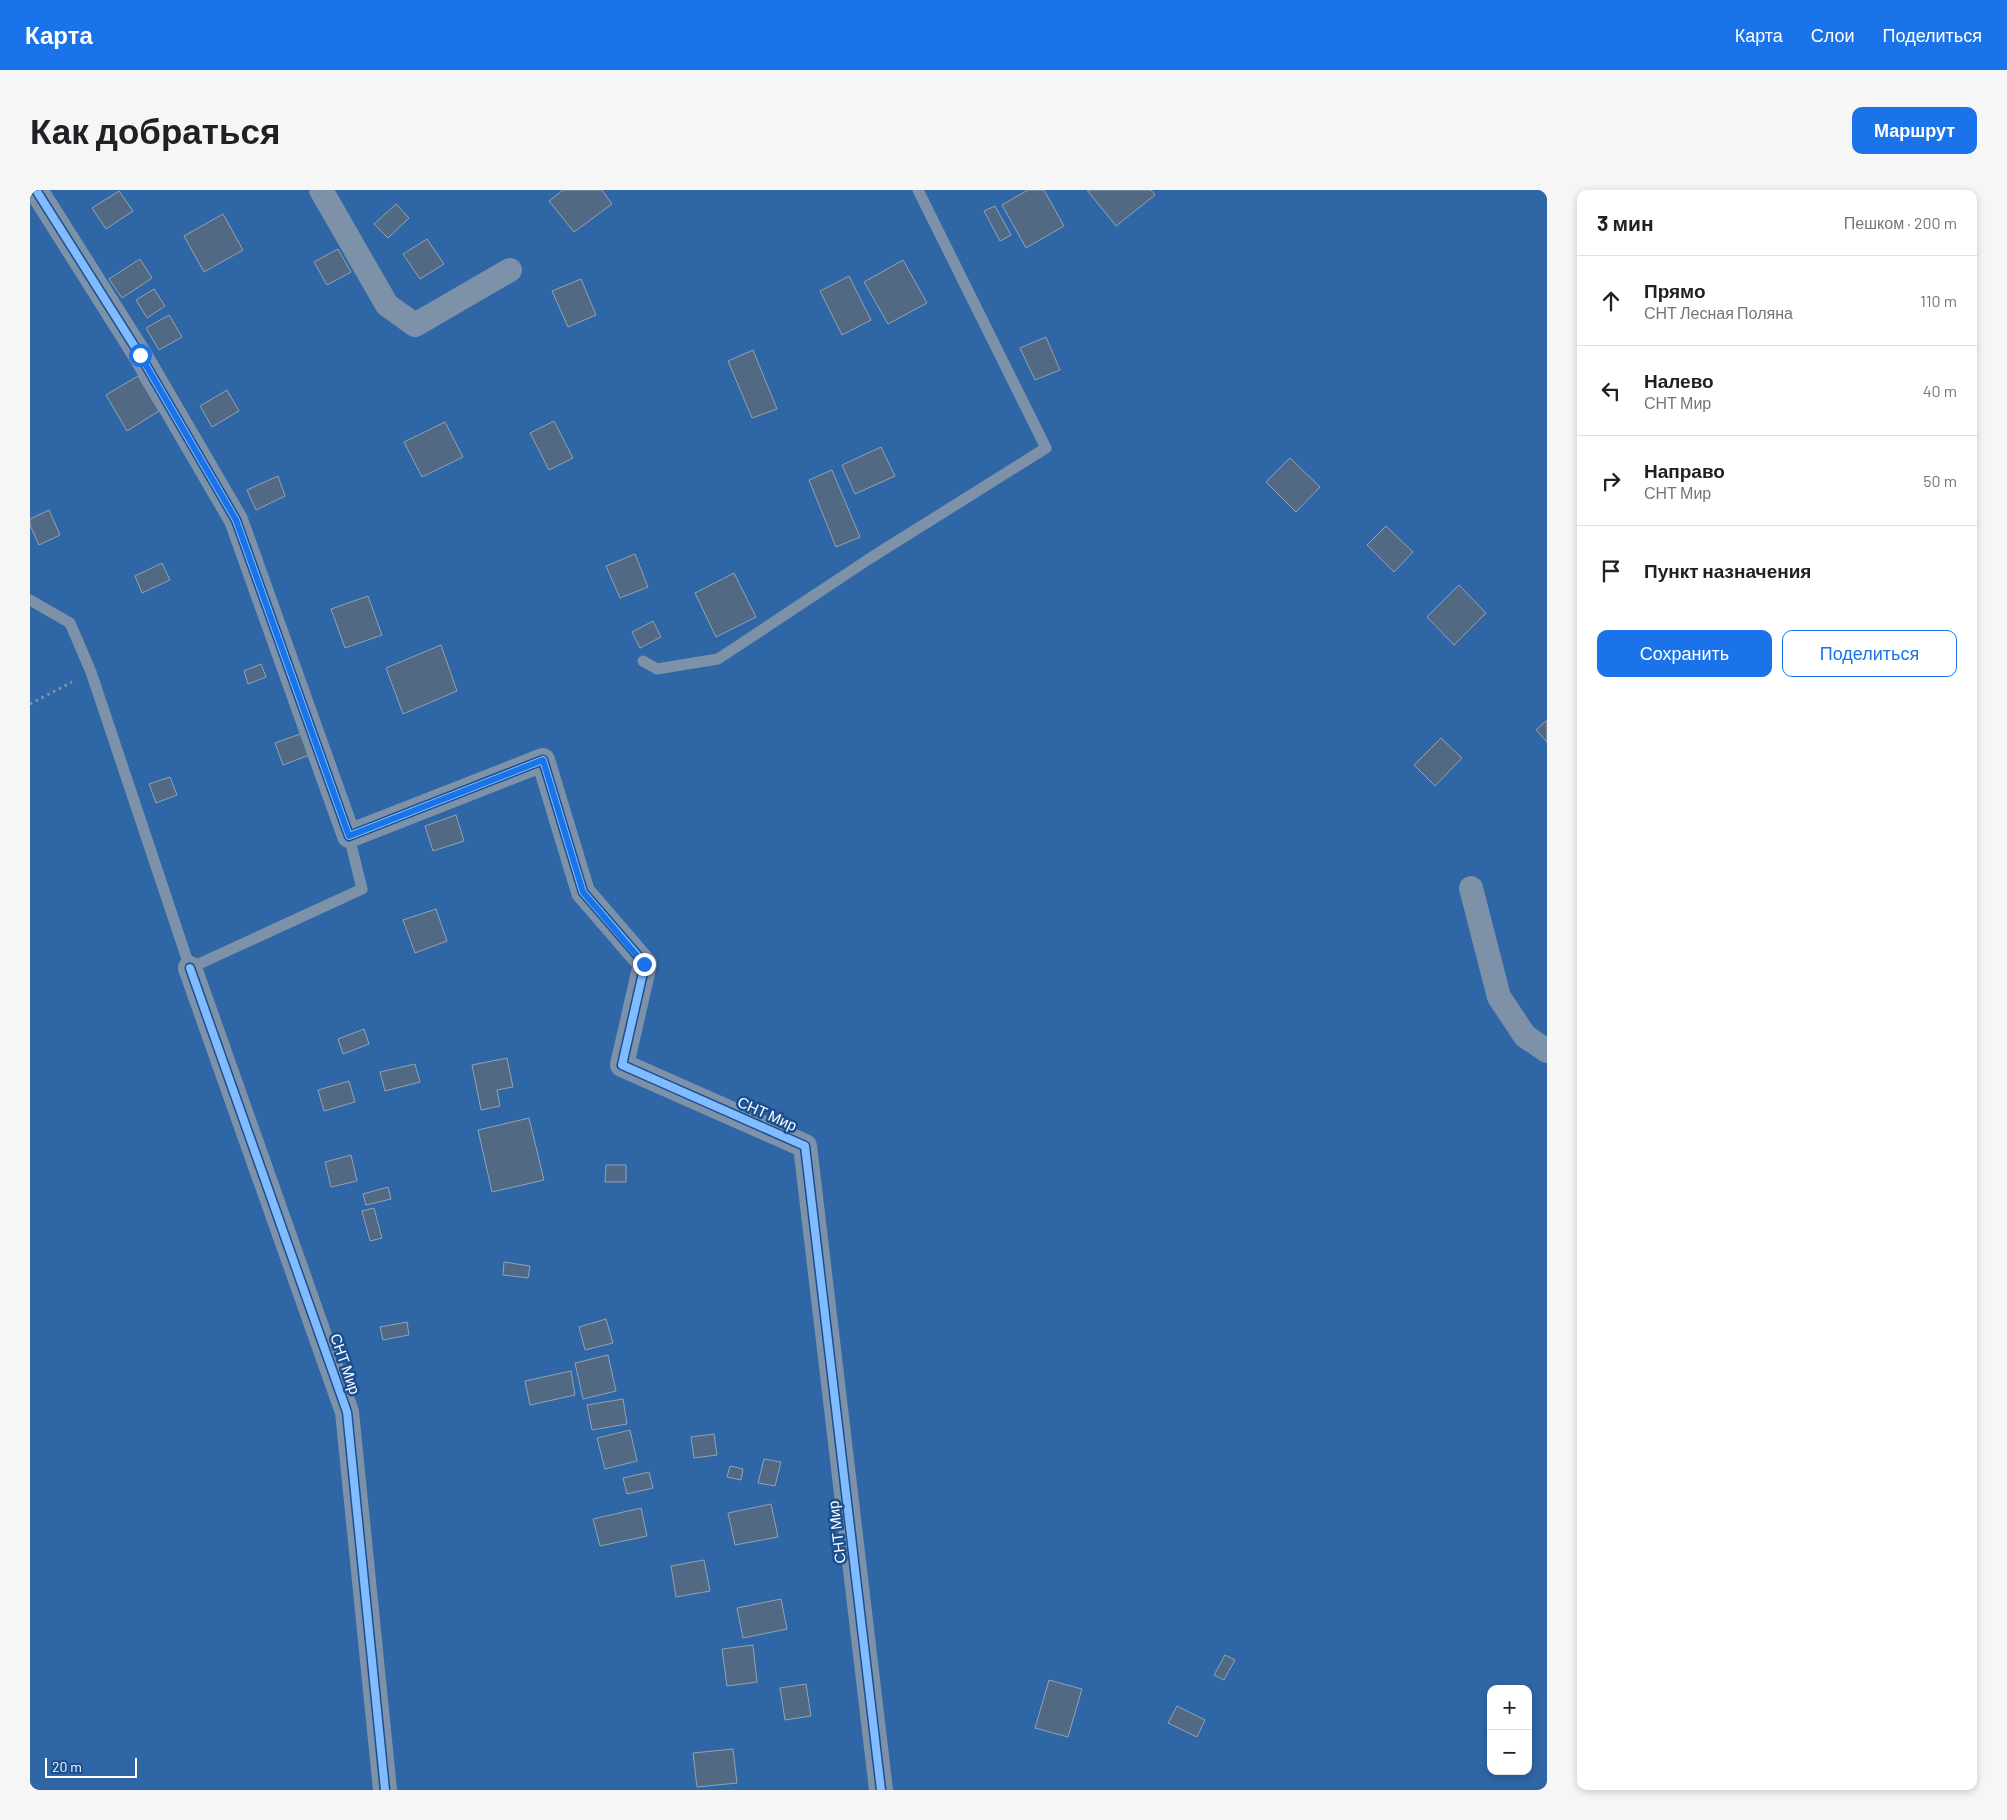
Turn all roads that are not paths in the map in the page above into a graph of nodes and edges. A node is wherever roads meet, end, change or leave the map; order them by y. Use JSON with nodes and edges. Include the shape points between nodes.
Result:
{"nodes":[{"id":1,"x":36,"y":190,"type":"edge"},
{"id":2,"x":321,"y":190,"type":"edge"},
{"id":3,"x":918,"y":190,"type":"edge"},
{"id":4,"x":510,"y":270,"type":"dead end"},
{"id":5,"x":30,"y":600,"type":"edge"},
{"id":6,"x":643,"y":661,"type":"dead end"},
{"id":7,"x":349,"y":836,"type":"junction"},
{"id":8,"x":1471,"y":888,"type":"dead end"},
{"id":9,"x":190,"y":968,"type":"junction"},
{"id":10,"x":1547,"y":1051,"type":"edge"},
{"id":11,"x":385,"y":1790,"type":"edge"},
{"id":12,"x":881,"y":1790,"type":"edge"}],
"edges":[{"from":1,"to":7,"type":"street","via":[[140,355],[236,520]]},
{"from":2,"to":4,"type":"street","via":[[386,305],[415,325]]},
{"from":3,"to":6,"type":"lane","via":[[1046,448],[718,659],[657,669]]},
{"from":5,"to":9,"type":"lane","via":[[70,623],[91,672]]},
{"from":7,"to":9,"type":"lane","via":[[362,889]]},
{"from":7,"to":12,"type":"street","name":"СНТ Мир","via":[[543,760],[583,892],[644,964],[622,1065],[805,1146]]},
{"from":8,"to":10,"type":"street","via":[[1499,997],[1525,1036]]},
{"from":9,"to":11,"type":"street","name":"СНТ Мир","via":[[347,1412]]}]}
